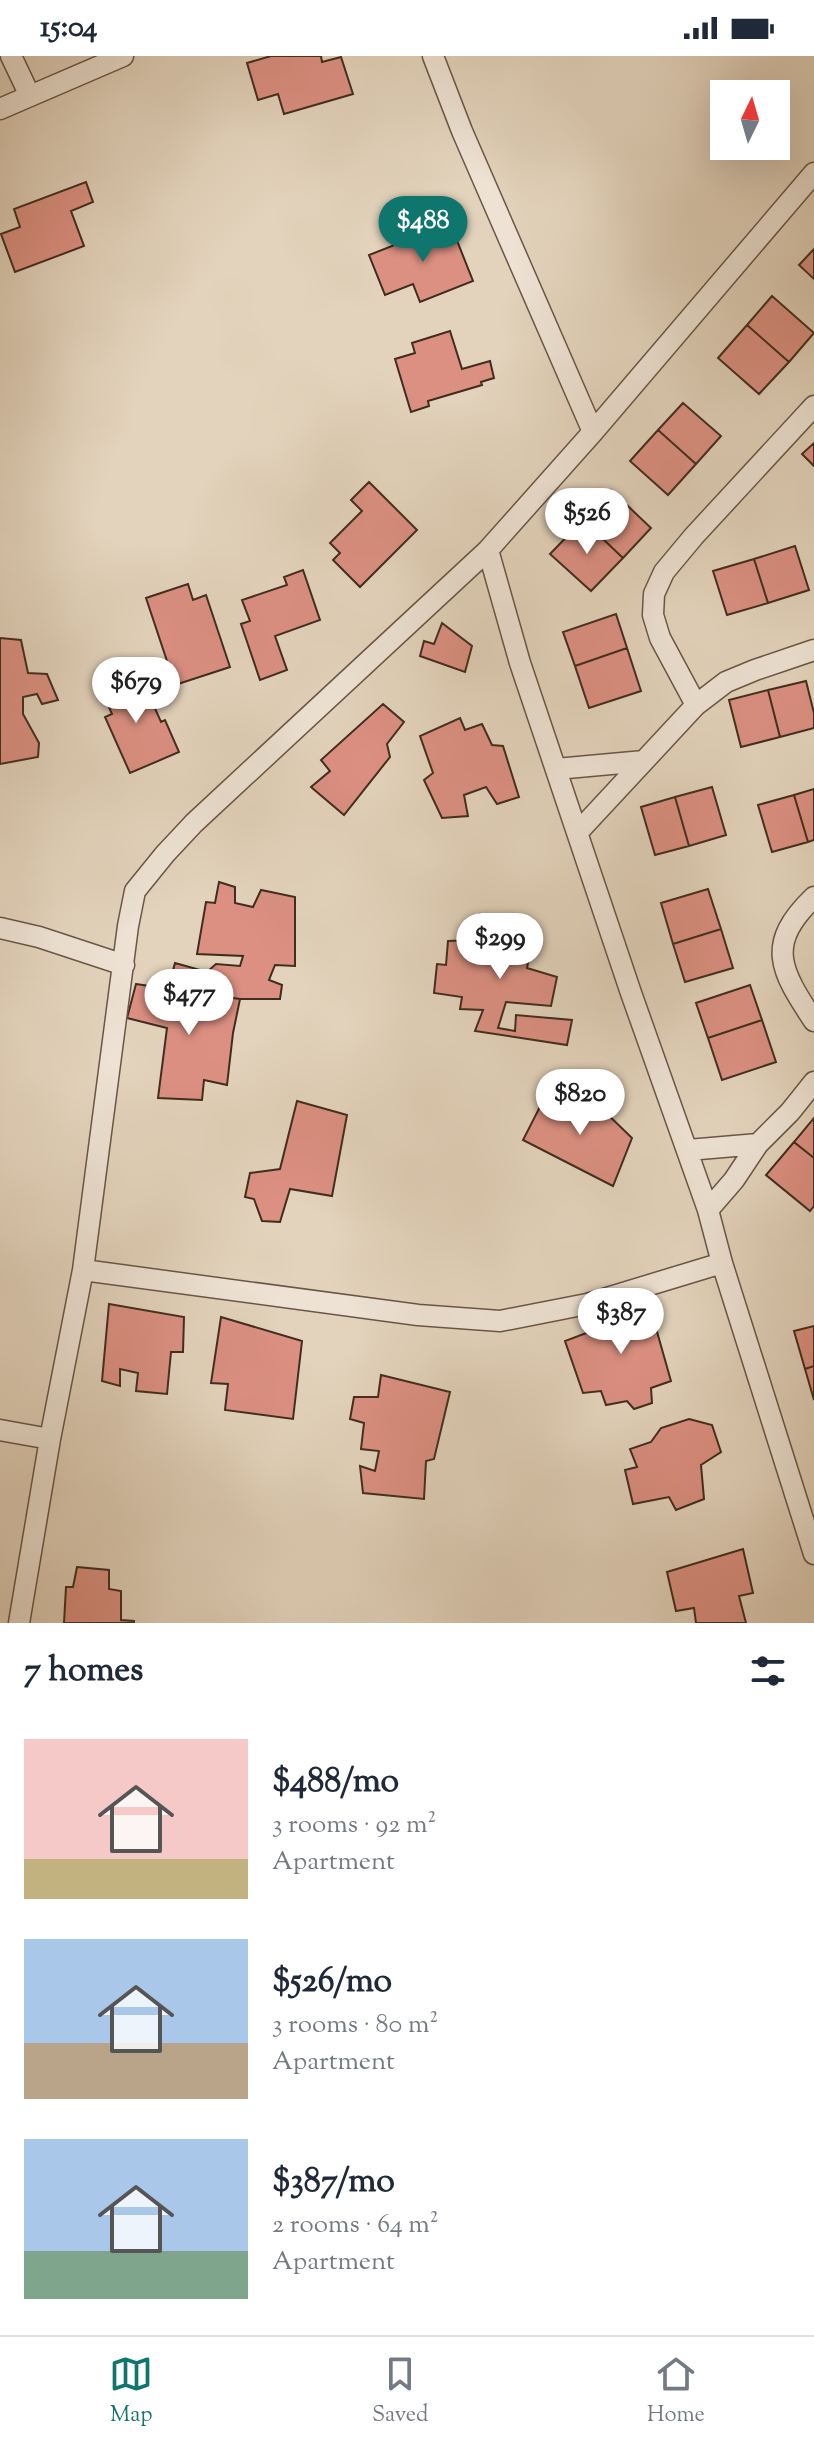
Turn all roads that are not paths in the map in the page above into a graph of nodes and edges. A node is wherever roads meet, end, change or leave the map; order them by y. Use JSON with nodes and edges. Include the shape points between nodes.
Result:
{"nodes":[{"id":1,"x":11,"y":56,"type":"edge"},
{"id":2,"x":123,"y":56,"type":"edge"},
{"id":3,"x":433,"y":56,"type":"edge"},
{"id":4,"x":30,"y":96,"type":"junction"},
{"id":5,"x":0,"y":109,"type":"edge"},
{"id":6,"x":814,"y":173,"type":"edge"},
{"id":7,"x":814,"y":406,"type":"edge"},
{"id":8,"x":593,"y":432,"type":"junction"},
{"id":9,"x":488,"y":550,"type":"junction"},
{"id":10,"x":814,"y":650,"type":"edge"},
{"id":11,"x":696,"y":705,"type":"junction"},
{"id":12,"x":644,"y":761,"type":"junction"},
{"id":13,"x":556,"y":769,"type":"junction"},
{"id":14,"x":578,"y":832,"type":"junction"},
{"id":15,"x":814,"y":897,"type":"edge"},
{"id":16,"x":0,"y":928,"type":"edge"},
{"id":17,"x":124,"y":965,"type":"junction"},
{"id":18,"x":814,"y":1021,"type":"edge"},
{"id":19,"x":814,"y":1082,"type":"edge"},
{"id":20,"x":758,"y":1144,"type":"junction"},
{"id":21,"x":688,"y":1150,"type":"junction"},
{"id":22,"x":708,"y":1210,"type":"junction"},
{"id":23,"x":722,"y":1263,"type":"junction"},
{"id":24,"x":83,"y":1270,"type":"junction"},
{"id":25,"x":0,"y":1430,"type":"edge"},
{"id":26,"x":50,"y":1439,"type":"junction"},
{"id":27,"x":814,"y":1552,"type":"edge"},
{"id":28,"x":19,"y":1623,"type":"edge"}],
"edges":[{"from":1,"to":4,"type":"street"},
{"from":2,"to":4,"type":"street"},
{"from":3,"to":8,"type":"street"},
{"from":4,"to":5,"type":"street"},
{"from":6,"to":8,"type":"street"},
{"from":7,"to":11,"type":"street","via":[[694,536],[664,572],[654,594],[660,638]]},
{"from":8,"to":9,"type":"street"},
{"from":9,"to":13,"type":"street"},
{"from":9,"to":17,"type":"street","via":[[165,854],[135,891]]},
{"from":10,"to":11,"type":"street","via":[[726,682]]},
{"from":11,"to":12,"type":"street"},
{"from":12,"to":13,"type":"street"},
{"from":12,"to":14,"type":"street"},
{"from":13,"to":14,"type":"street"},
{"from":14,"to":21,"type":"street"},
{"from":15,"to":18,"type":"street","via":[[784,935],[782,962]]},
{"from":16,"to":17,"type":"street"},
{"from":17,"to":24,"type":"street"},
{"from":19,"to":20,"type":"street"},
{"from":20,"to":21,"type":"street"},
{"from":20,"to":22,"type":"street"},
{"from":21,"to":22,"type":"street"},
{"from":22,"to":23,"type":"street"},
{"from":23,"to":24,"type":"street","via":[[587,1304],[500,1321]]},
{"from":23,"to":27,"type":"street"},
{"from":24,"to":26,"type":"street"},
{"from":25,"to":26,"type":"street"},
{"from":26,"to":28,"type":"street"}]}
